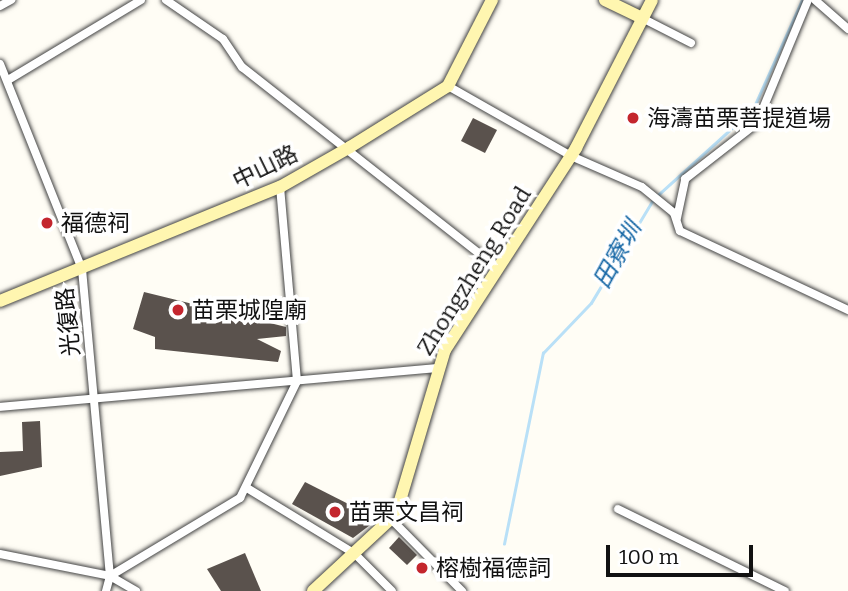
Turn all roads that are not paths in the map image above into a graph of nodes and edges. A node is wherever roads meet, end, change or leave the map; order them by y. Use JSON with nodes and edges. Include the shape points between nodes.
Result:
{"nodes":[{"id":1,"x":11,"y":0,"type":"edge"},
{"id":2,"x":141,"y":0,"type":"edge"},
{"id":3,"x":166,"y":0,"type":"edge"},
{"id":4,"x":492,"y":0,"type":"edge"},
{"id":5,"x":605,"y":0,"type":"edge"},
{"id":6,"x":652,"y":0,"type":"edge"},
{"id":7,"x":808,"y":0,"type":"edge"},
{"id":8,"x":815,"y":0,"type":"edge"},
{"id":9,"x":0,"y":6,"type":"edge"},
{"id":10,"x":642,"y":18,"type":"junction"},
{"id":11,"x":848,"y":29,"type":"edge"},
{"id":12,"x":691,"y":43,"type":"dead end"},
{"id":13,"x":0,"y":64,"type":"edge"},
{"id":14,"x":8,"y":80,"type":"junction"},
{"id":15,"x":447,"y":86,"type":"junction"},
{"id":16,"x":350,"y":147,"type":"junction"},
{"id":17,"x":571,"y":156,"type":"junction"},
{"id":18,"x":280,"y":187,"type":"junction"},
{"id":19,"x":675,"y":215,"type":"junction"},
{"id":20,"x":82,"y":269,"type":"junction"},
{"id":21,"x":499,"y":269,"type":"junction"},
{"id":22,"x":0,"y":302,"type":"edge"},
{"id":23,"x":848,"y":310,"type":"edge"},
{"id":24,"x":436,"y":368,"type":"junction"},
{"id":25,"x":297,"y":381,"type":"junction"},
{"id":26,"x":96,"y":400,"type":"junction"},
{"id":27,"x":0,"y":407,"type":"edge"},
{"id":28,"x":247,"y":488,"type":"junction"},
{"id":29,"x":618,"y":509,"type":"dead end"},
{"id":30,"x":392,"y":520,"type":"junction"},
{"id":31,"x":0,"y":554,"type":"edge"},
{"id":32,"x":355,"y":554,"type":"junction"},
{"id":33,"x":110,"y":576,"type":"junction"},
{"id":34,"x":106,"y":591,"type":"edge"},
{"id":35,"x":136,"y":591,"type":"edge"},
{"id":36,"x":313,"y":591,"type":"edge"},
{"id":37,"x":392,"y":591,"type":"edge"},
{"id":38,"x":462,"y":591,"type":"edge"},
{"id":39,"x":785,"y":591,"type":"edge"}],
"edges":[{"from":1,"to":9,"type":"street"},
{"from":2,"to":14,"type":"street"},
{"from":3,"to":16,"type":"street","via":[[223,39],[242,67]]},
{"from":4,"to":15,"type":"street"},
{"from":5,"to":10,"type":"street"},
{"from":6,"to":10,"type":"street","name":"Zhongzheng Road"},
{"from":7,"to":19,"type":"street","via":[[757,123],[685,179]]},
{"from":8,"to":11,"type":"street"},
{"from":10,"to":12,"type":"street"},
{"from":10,"to":17,"type":"street","name":"Zhongzheng Road"},
{"from":13,"to":14,"type":"street","name":"光復路"},
{"from":14,"to":20,"type":"street","name":"光復路"},
{"from":15,"to":16,"type":"street","name":"中山路"},
{"from":15,"to":17,"type":"street"},
{"from":16,"to":18,"type":"street","name":"中山路"},
{"from":16,"to":21,"type":"street"},
{"from":17,"to":19,"type":"street","via":[[642,187]]},
{"from":17,"to":21,"type":"street","name":"Zhongzheng Road"},
{"from":18,"to":20,"type":"street","name":"中山路"},
{"from":18,"to":25,"type":"street"},
{"from":19,"to":23,"type":"street","via":[[680,231]]},
{"from":20,"to":22,"type":"street","name":"中山路"},
{"from":20,"to":26,"type":"street","name":"光復路"},
{"from":21,"to":24,"type":"street","name":"Zhongzheng Road"},
{"from":24,"to":25,"type":"street"},
{"from":24,"to":30,"type":"street","name":"Zhongzheng Road"},
{"from":25,"to":26,"type":"street"},
{"from":25,"to":28,"type":"street"},
{"from":26,"to":27,"type":"street"},
{"from":26,"to":33,"type":"street","name":"光復路"},
{"from":28,"to":32,"type":"street"},
{"from":28,"to":33,"type":"street"},
{"from":29,"to":39,"type":"street"},
{"from":30,"to":32,"type":"street"},
{"from":30,"to":38,"type":"street"},
{"from":31,"to":33,"type":"street"},
{"from":32,"to":36,"type":"street"},
{"from":32,"to":37,"type":"street"},
{"from":33,"to":34,"type":"street","name":"光復路"},
{"from":33,"to":35,"type":"street"}]}
